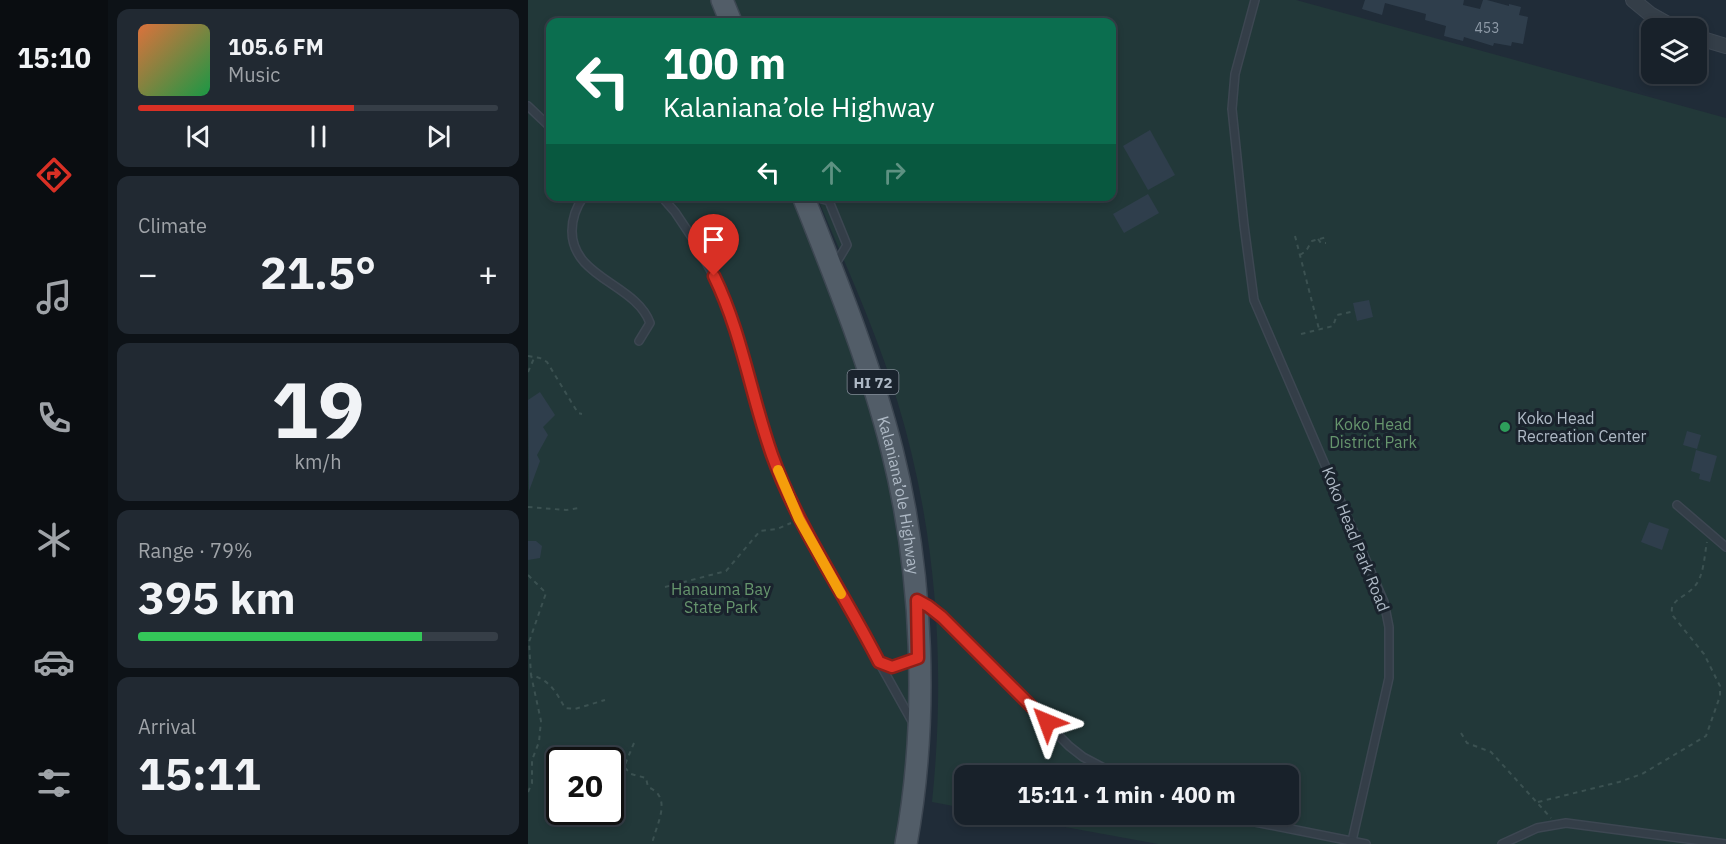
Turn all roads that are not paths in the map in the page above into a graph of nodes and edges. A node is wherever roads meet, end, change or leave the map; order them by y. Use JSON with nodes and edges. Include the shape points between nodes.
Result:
{"nodes":[{"id":1,"x":722,"y":0,"type":"edge"},
{"id":2,"x":1255,"y":0,"type":"edge"},
{"id":3,"x":1633,"y":0,"type":"edge"},
{"id":4,"x":729,"y":18,"type":"edge"},
{"id":5,"x":1657,"y":18,"type":"edge"},
{"id":6,"x":1707,"y":40,"type":"edge"},
{"id":7,"x":1726,"y":46,"type":"edge"},
{"id":8,"x":528,"y":106,"type":"edge"},
{"id":9,"x":546,"y":123,"type":"edge"},
{"id":10,"x":581,"y":201,"type":"edge"},
{"id":11,"x":665,"y":201,"type":"edge"},
{"id":12,"x":805,"y":201,"type":"edge"},
{"id":13,"x":829,"y":201,"type":"edge"},
{"id":14,"x":832,"y":270,"type":"junction"},
{"id":15,"x":639,"y":342,"type":"dead end"},
{"id":16,"x":1677,"y":505,"type":"dead end"},
{"id":17,"x":1726,"y":547,"type":"edge"},
{"id":18,"x":917,"y":600,"type":"junction"},
{"id":19,"x":918,"y":658,"type":"junction"},
{"id":20,"x":879,"y":662,"type":"junction"},
{"id":21,"x":918,"y":732,"type":"junction"},
{"id":22,"x":1098,"y":765,"type":"edge"},
{"id":23,"x":1271,"y":825,"type":"edge"},
{"id":24,"x":1352,"y":841,"type":"junction"},
{"id":25,"x":1726,"y":843,"type":"edge"},
{"id":26,"x":906,"y":844,"type":"edge"},
{"id":27,"x":1366,"y":844,"type":"edge"},
{"id":28,"x":1502,"y":844,"type":"edge"}],
"edges":[{"from":1,"to":4,"type":"main road"},
{"from":2,"to":24,"type":"lane","name":"Koko Head Park Road","via":[[1235,74],[1232,109],[1254,300],[1384,602],[1389,627],[1389,678]]},
{"from":3,"to":5,"type":"street"},
{"from":6,"to":7,"type":"street"},
{"from":8,"to":9,"type":"lane"},
{"from":10,"to":15,"type":"lane","via":[[574,211],[575,248],[595,272],[645,311],[650,323]]},
{"from":11,"to":20,"type":"lane","via":[[693,239],[721,289],[772,455],[799,519]]},
{"from":12,"to":14,"type":"main road","name":"Kalaniana’ole Highway","number":"HI 72"},
{"from":13,"to":14,"type":"lane","via":[[847,245]]},
{"from":14,"to":18,"type":"main road","name":"Kalaniana’ole Highway","number":"HI 72","via":[[875,388],[892,452]]},
{"from":16,"to":17,"type":"lane"},
{"from":18,"to":19,"type":"main road","name":"Kalaniana’ole Highway","number":"HI 72"},
{"from":18,"to":22,"type":"lane","via":[[942,617],[1069,746]]},
{"from":19,"to":20,"type":"lane","via":[[892,667]]},
{"from":19,"to":21,"type":"main road","name":"Kalaniana’ole Highway","number":"HI 72"},
{"from":20,"to":21,"type":"lane"},
{"from":21,"to":26,"type":"main road","name":"Kalaniana’ole Highway","number":"HI 72"},
{"from":23,"to":24,"type":"lane"},
{"from":24,"to":27,"type":"lane"},
{"from":25,"to":28,"type":"lane","via":[[1556,824],[1527,831]]}]}
